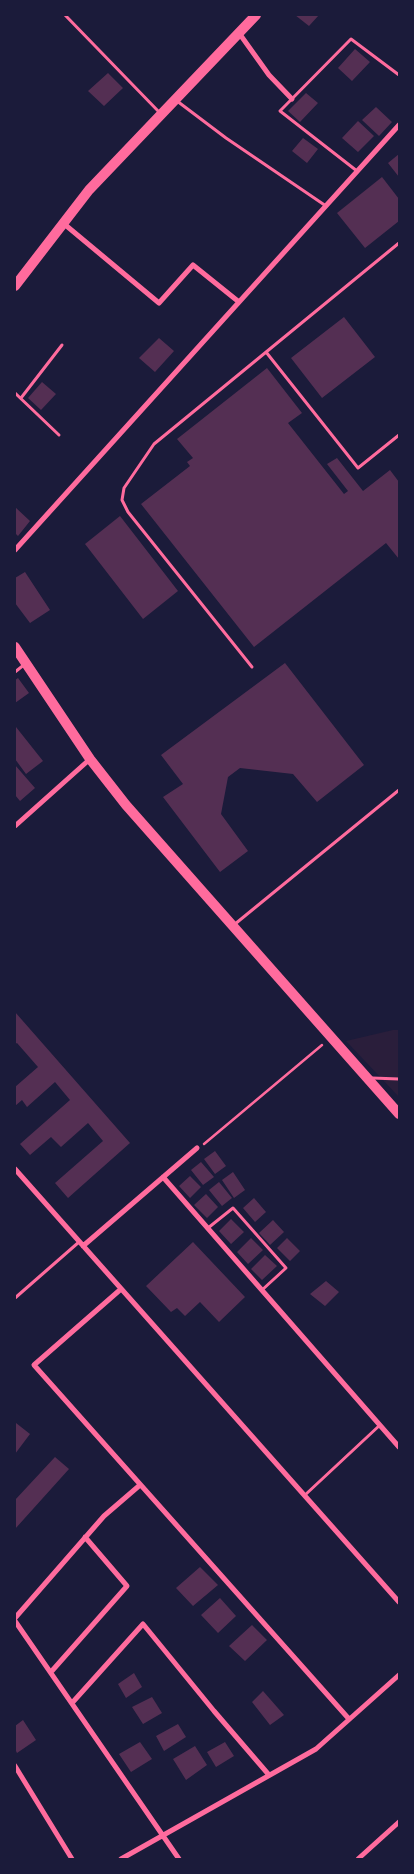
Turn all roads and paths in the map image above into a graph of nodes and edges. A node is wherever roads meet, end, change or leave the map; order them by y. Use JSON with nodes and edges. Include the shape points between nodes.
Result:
{"nodes":[{"id":1,"x":64,"y":15,"type":"edge"},
{"id":2,"x":256,"y":15,"type":"edge"},
{"id":3,"x":239,"y":33,"type":"junction"},
{"id":4,"x":399,"y":75,"type":"edge"},
{"id":5,"x":292,"y":99,"type":"junction"},
{"id":6,"x":174,"y":100,"type":"junction"},
{"id":7,"x":161,"y":114,"type":"junction"},
{"id":8,"x":399,"y":125,"type":"edge"},
{"id":9,"x":357,"y":172,"type":"junction"},
{"id":10,"x":326,"y":206,"type":"junction"},
{"id":11,"x":63,"y":223,"type":"junction"},
{"id":12,"x":399,"y":243,"type":"edge"},
{"id":13,"x":15,"y":286,"type":"edge"},
{"id":14,"x":239,"y":302,"type":"junction"},
{"id":15,"x":62,"y":346,"type":"dead end"},
{"id":16,"x":266,"y":352,"type":"junction"},
{"id":17,"x":15,"y":393,"type":"edge"},
{"id":18,"x":21,"y":398,"type":"junction"},
{"id":19,"x":59,"y":435,"type":"dead end"},
{"id":20,"x":399,"y":435,"type":"edge"},
{"id":21,"x":15,"y":550,"type":"edge"},
{"id":22,"x":15,"y":647,"type":"edge"},
{"id":23,"x":26,"y":664,"type":"junction"},
{"id":24,"x":252,"y":667,"type":"dead end"},
{"id":25,"x":15,"y":672,"type":"edge"},
{"id":26,"x":90,"y":759,"type":"junction"},
{"id":27,"x":399,"y":790,"type":"edge"},
{"id":28,"x":15,"y":826,"type":"edge"},
{"id":29,"x":232,"y":926,"type":"junction"},
{"id":30,"x":331,"y":1037,"type":"junction"},
{"id":31,"x":366,"y":1078,"type":"junction"},
{"id":32,"x":399,"y":1079,"type":"edge"},
{"id":33,"x":399,"y":1114,"type":"edge"},
{"id":34,"x":197,"y":1148,"type":"joint"},
{"id":35,"x":15,"y":1169,"type":"edge"},
{"id":36,"x":163,"y":1177,"type":"junction"},
{"id":37,"x":208,"y":1228,"type":"junction"},
{"id":38,"x":81,"y":1244,"type":"junction"},
{"id":39,"x":121,"y":1289,"type":"junction"},
{"id":40,"x":262,"y":1290,"type":"junction"},
{"id":41,"x":15,"y":1298,"type":"edge"},
{"id":42,"x":380,"y":1425,"type":"junction"},
{"id":43,"x":399,"y":1446,"type":"edge"},
{"id":44,"x":140,"y":1484,"type":"junction"},
{"id":45,"x":304,"y":1496,"type":"junction"},
{"id":46,"x":85,"y":1538,"type":"junction"},
{"id":47,"x":399,"y":1602,"type":"edge"},
{"id":48,"x":15,"y":1619,"type":"edge"},
{"id":49,"x":51,"y":1672,"type":"junction"},
{"id":50,"x":399,"y":1675,"type":"edge"},
{"id":51,"x":72,"y":1703,"type":"junction"},
{"id":52,"x":350,"y":1719,"type":"junction"},
{"id":53,"x":15,"y":1766,"type":"edge"},
{"id":54,"x":269,"y":1776,"type":"junction"},
{"id":55,"x":399,"y":1822,"type":"edge"},
{"id":56,"x":163,"y":1835,"type":"junction"},
{"id":57,"x":72,"y":1859,"type":"edge"},
{"id":58,"x":121,"y":1859,"type":"edge"},
{"id":59,"x":179,"y":1859,"type":"edge"},
{"id":60,"x":358,"y":1859,"type":"edge"}],
"edges":[{"from":1,"to":7,"type":"lane"},
{"from":2,"to":3,"type":"main road"},
{"from":3,"to":5,"type":"street","via":[[268,75]]},
{"from":3,"to":6,"type":"main road"},
{"from":4,"to":5,"type":"lane","via":[[351,39]]},
{"from":5,"to":9,"type":"lane","via":[[280,111]]},
{"from":6,"to":7,"type":"main road"},
{"from":6,"to":10,"type":"lane"},
{"from":7,"to":11,"type":"main road","via":[[89,190]]},
{"from":8,"to":9,"type":"street"},
{"from":9,"to":10,"type":"street"},
{"from":10,"to":14,"type":"street"},
{"from":11,"to":13,"type":"main road"},
{"from":11,"to":14,"type":"street","via":[[160,303],[193,264]]},
{"from":12,"to":16,"type":"lane"},
{"from":14,"to":21,"type":"street"},
{"from":15,"to":18,"type":"lane"},
{"from":16,"to":20,"type":"lane","via":[[358,468]]},
{"from":16,"to":24,"type":"lane","via":[[154,444],[124,488],[122,500],[128,512]]},
{"from":17,"to":18,"type":"lane"},
{"from":18,"to":19,"type":"lane"},
{"from":22,"to":23,"type":"main road"},
{"from":23,"to":25,"type":"lane"},
{"from":23,"to":26,"type":"main road"},
{"from":26,"to":28,"type":"street"},
{"from":26,"to":29,"type":"main road"},
{"from":27,"to":29,"type":"lane"},
{"from":29,"to":30,"type":"main road"},
{"from":30,"to":31,"type":"main road"},
{"from":30,"to":34,"type":"path"},
{"from":31,"to":32,"type":"lane"},
{"from":31,"to":33,"type":"main road"},
{"from":34,"to":36,"type":"street"},
{"from":35,"to":38,"type":"street"},
{"from":36,"to":37,"type":"street"},
{"from":36,"to":38,"type":"street"},
{"from":37,"to":40,"type":"street"},
{"from":37,"to":40,"type":"lane","via":[[233,1208],[286,1268]]},
{"from":38,"to":39,"type":"street"},
{"from":38,"to":41,"type":"lane"},
{"from":39,"to":44,"type":"street","via":[[34,1365]]},
{"from":39,"to":45,"type":"street"},
{"from":40,"to":42,"type":"street"},
{"from":42,"to":43,"type":"street"},
{"from":42,"to":45,"type":"lane"},
{"from":44,"to":46,"type":"street"},
{"from":44,"to":52,"type":"street"},
{"from":45,"to":47,"type":"street"},
{"from":46,"to":48,"type":"street"},
{"from":46,"to":49,"type":"street","via":[[127,1586]]},
{"from":48,"to":49,"type":"street"},
{"from":49,"to":51,"type":"street"},
{"from":50,"to":52,"type":"street"},
{"from":51,"to":54,"type":"street","via":[[143,1624]]},
{"from":51,"to":56,"type":"street"},
{"from":52,"to":54,"type":"street","via":[[316,1748]]},
{"from":53,"to":57,"type":"street"},
{"from":54,"to":56,"type":"street"},
{"from":55,"to":60,"type":"street"},
{"from":56,"to":58,"type":"street"},
{"from":56,"to":59,"type":"street"}]}
